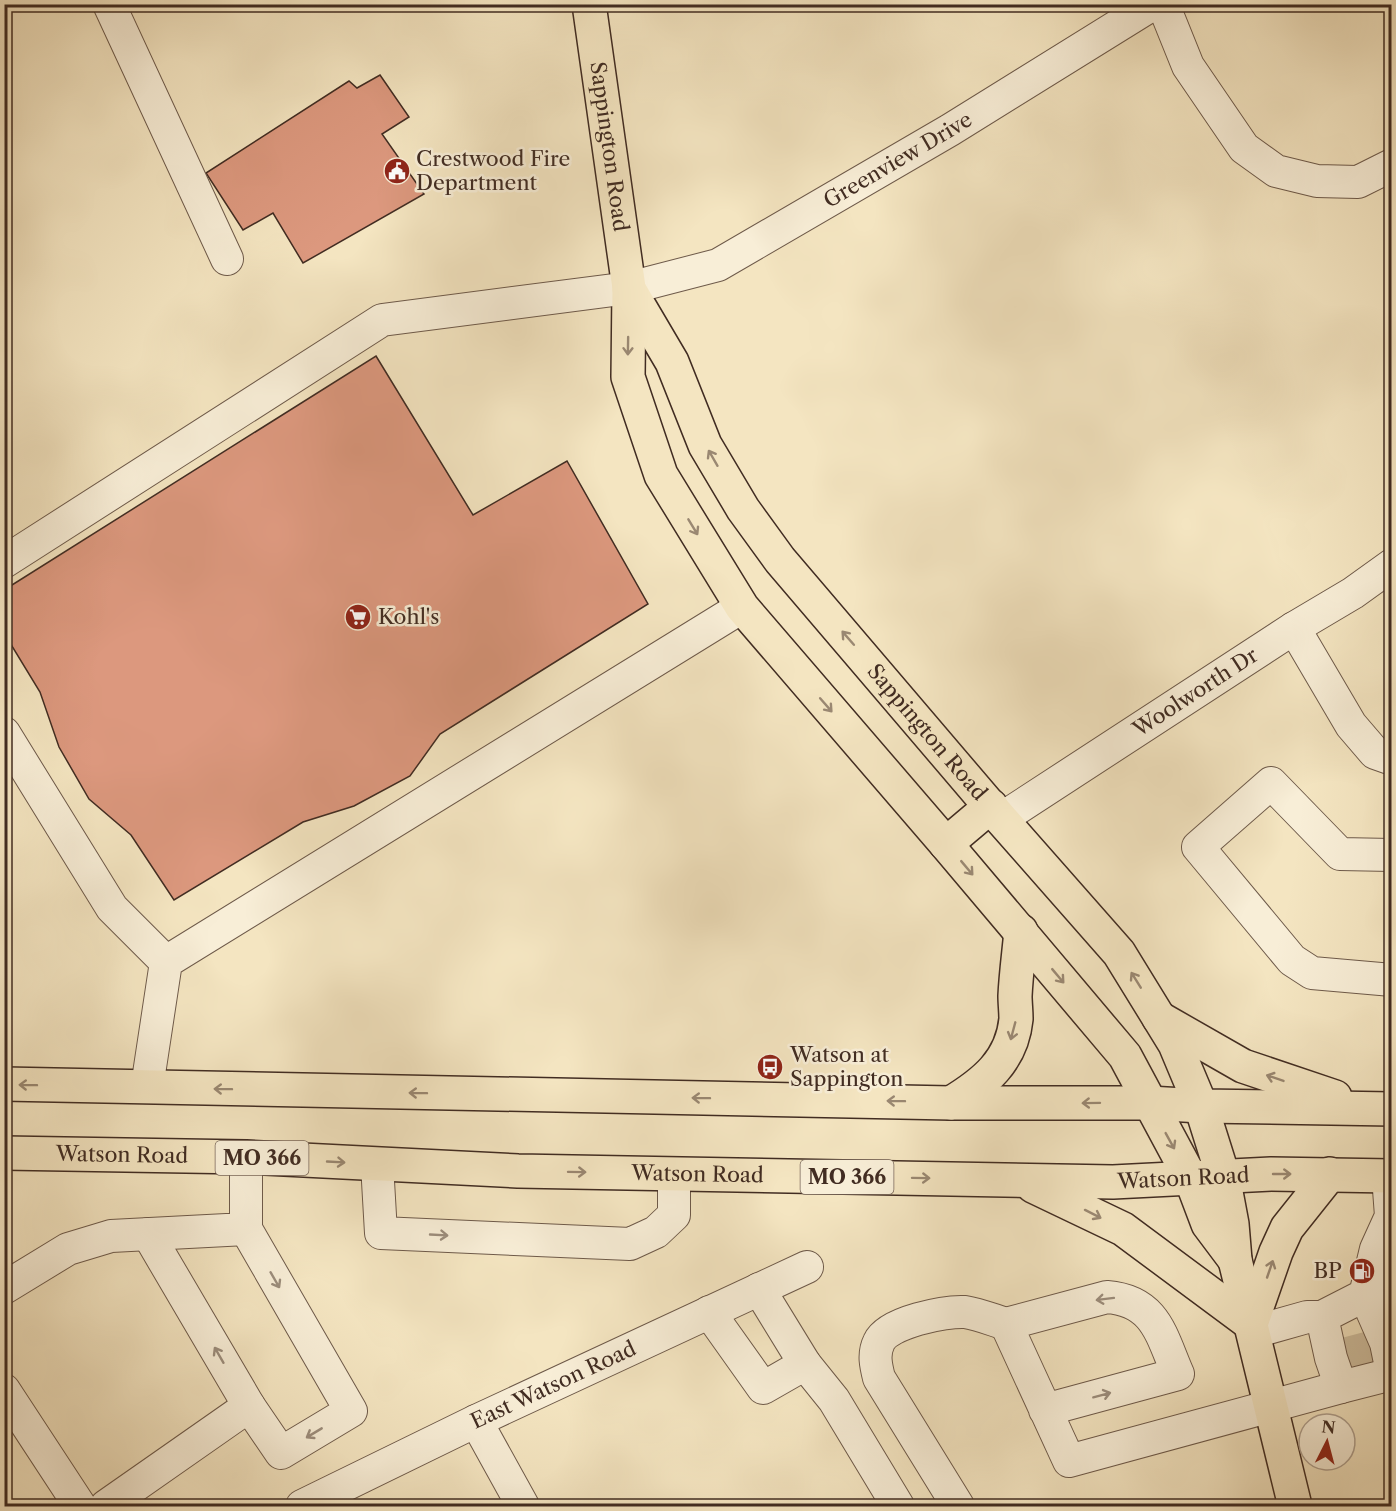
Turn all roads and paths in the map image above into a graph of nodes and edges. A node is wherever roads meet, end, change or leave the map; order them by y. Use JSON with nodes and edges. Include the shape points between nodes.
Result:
{"nodes":[{"id":1,"x":109,"y":4,"type":"edge"},
{"id":2,"x":590,"y":4,"type":"edge"},
{"id":3,"x":1153,"y":4,"type":"edge"},
{"id":4,"x":1163,"y":4,"type":"edge"},
{"id":5,"x":1392,"y":165,"type":"edge"},
{"id":6,"x":227,"y":259,"type":"dead end"},
{"id":7,"x":628,"y":288,"type":"junction"},
{"id":8,"x":4,"y":562,"type":"edge"},
{"id":9,"x":1392,"y":565,"type":"edge"},
{"id":10,"x":742,"y":607,"type":"junction"},
{"id":11,"x":1294,"y":628,"type":"junction"},
{"id":12,"x":4,"y":733,"type":"edge"},
{"id":13,"x":1392,"y":759,"type":"edge"},
{"id":14,"x":996,"y":813,"type":"junction"},
{"id":15,"x":946,"y":844,"type":"junction"},
{"id":16,"x":1392,"y":855,"type":"edge"},
{"id":17,"x":1021,"y":931,"type":"junction"},
{"id":18,"x":166,"y":962,"type":"junction"},
{"id":19,"x":1392,"y":981,"type":"edge"},
{"id":20,"x":1159,"y":1018,"type":"junction"},
{"id":21,"x":4,"y":1084,"type":"edge"},
{"id":22,"x":147,"y":1087,"type":"junction"},
{"id":23,"x":951,"y":1102,"type":"junction"},
{"id":24,"x":1149,"y":1103,"type":"junction"},
{"id":25,"x":1201,"y":1106,"type":"junction"},
{"id":26,"x":1381,"y":1109,"type":"edge"},
{"id":27,"x":4,"y":1153,"type":"edge"},
{"id":28,"x":246,"y":1157,"type":"junction"},
{"id":29,"x":377,"y":1164,"type":"junction"},
{"id":30,"x":674,"y":1174,"type":"junction"},
{"id":31,"x":1330,"y":1174,"type":"junction"},
{"id":32,"x":1223,"y":1176,"type":"junction"},
{"id":33,"x":1390,"y":1176,"type":"edge"},
{"id":34,"x":1191,"y":1179,"type":"junction"},
{"id":35,"x":1020,"y":1180,"type":"junction"},
{"id":36,"x":1391,"y":1216,"type":"edge"},
{"id":37,"x":246,"y":1229,"type":"junction"},
{"id":38,"x":148,"y":1234,"type":"junction"},
{"id":39,"x":1384,"y":1249,"type":"edge"},
{"id":40,"x":1235,"y":1260,"type":"junction"},
{"id":41,"x":807,"y":1267,"type":"dead end"},
{"id":42,"x":4,"y":1288,"type":"edge"},
{"id":43,"x":759,"y":1288,"type":"junction"},
{"id":44,"x":1378,"y":1295,"type":"edge"},
{"id":45,"x":709,"y":1312,"type":"junction"},
{"id":46,"x":1322,"y":1317,"type":"junction"},
{"id":47,"x":1006,"y":1324,"type":"junction"},
{"id":48,"x":1253,"y":1328,"type":"junction"},
{"id":49,"x":1386,"y":1359,"type":"edge"},
{"id":50,"x":805,"y":1364,"type":"junction"},
{"id":51,"x":1341,"y":1387,"type":"junction"},
{"id":52,"x":4,"y":1390,"type":"edge"},
{"id":53,"x":249,"y":1406,"type":"junction"},
{"id":54,"x":1271,"y":1408,"type":"junction"},
{"id":55,"x":1045,"y":1410,"type":"junction"},
{"id":56,"x":476,"y":1421,"type":"junction"},
{"id":57,"x":80,"y":1506,"type":"edge"},
{"id":58,"x":106,"y":1506,"type":"edge"},
{"id":59,"x":302,"y":1506,"type":"edge"},
{"id":60,"x":523,"y":1506,"type":"edge"},
{"id":61,"x":898,"y":1506,"type":"edge"},
{"id":62,"x":958,"y":1506,"type":"edge"},
{"id":63,"x":1295,"y":1506,"type":"edge"}],
"edges":[{"from":1,"to":6,"type":"street"},
{"from":2,"to":7,"type":"main road","name":"Sappington Road"},
{"from":3,"to":7,"type":"street","name":"Greenview Drive","via":[[950,130],[718,265]]},
{"from":4,"to":5,"type":"street","via":[[1194,75],[1244,148],[1276,171],[1317,181],[1358,182]]},
{"from":7,"to":8,"type":"street","name":"Greenview Drive","via":[[382,320]]},
{"from":7,"to":10,"type":"main road","name":"Sappington Road","one_way":true,"via":[[628,377],[661,475]]},
{"from":14,"to":7,"type":"main road","name":"Sappington Road","one_way":true,"via":[[780,560],[743,510],[705,444],[672,362]]},
{"from":9,"to":11,"type":"street","name":"Woolworth Dr"},
{"from":10,"to":15,"type":"main road","name":"Sappington Road","one_way":true},
{"from":10,"to":18,"type":"street"},
{"from":11,"to":13,"type":"street","via":[[1351,725],[1376,753]]},
{"from":11,"to":14,"type":"street","name":"Woolworth Dr"},
{"from":12,"to":18,"type":"street","via":[[112,908]]},
{"from":14,"to":15,"type":"main road"},
{"from":20,"to":14,"type":"main road","name":"Sappington Road","one_way":true,"via":[[1119,953]]},
{"from":15,"to":17,"type":"main road","name":"Sappington Road","one_way":true},
{"from":16,"to":19,"type":"street","via":[[1340,854],[1272,783],[1198,847],[1292,960],[1312,973]]},
{"from":17,"to":23,"type":"main road","one_way":true,"via":[[1016,1020],[1010,1044],[989,1076]]},
{"from":17,"to":24,"type":"main road","name":"Sappington Road","one_way":true,"via":[[1125,1056]]},
{"from":18,"to":22,"type":"street"},
{"from":20,"to":25,"type":"main road","name":"Sappington Road","via":[[1175,1044]]},
{"from":26,"to":20,"type":"main road","one_way":true,"via":[[1243,1066]]},
{"from":22,"to":21,"type":"main road","one_way":true},
{"from":23,"to":22,"type":"main road","one_way":true},
{"from":24,"to":23,"type":"main road","one_way":true},
{"from":24,"to":25,"type":"main road"},
{"from":24,"to":34,"type":"main road","name":"Sappington Road","one_way":true},
{"from":25,"to":26,"type":"main road"},
{"from":25,"to":32,"type":"main road","name":"Sappington Road"},
{"from":27,"to":28,"type":"main road","name":"Watson Road","number":"MO 366"},
{"from":28,"to":29,"type":"main road","name":"Watson Road","number":"MO 366","one_way":true},
{"from":28,"to":37,"type":"street"},
{"from":29,"to":30,"type":"main road","name":"Watson Road","number":"MO 366","one_way":true},
{"from":29,"to":30,"type":"street","one_way":true,"via":[[381,1233],[630,1244],[656,1233],[674,1215]]},
{"from":30,"to":35,"type":"main road","name":"Watson Road","number":"MO 366","one_way":true},
{"from":32,"to":31,"type":"main road","name":"Watson Road","number":"MO 366","one_way":true},
{"from":31,"to":33,"type":"main road","name":"Watson Road","number":"MO 366"},
{"from":48,"to":31,"type":"main road","one_way":true,"via":[[1287,1228]]},
{"from":32,"to":34,"type":"main road","name":"Watson Road","number":"MO 366"},
{"from":32,"to":40,"type":"main road","name":"Sappington Road"},
{"from":33,"to":36,"type":"street"},
{"from":34,"to":35,"type":"main road","name":"Watson Road","number":"MO 366"},
{"from":34,"to":40,"type":"main road","name":"Sappington Road","via":[[1208,1224]]},
{"from":35,"to":48,"type":"main road","one_way":true,"via":[[1123,1229]]},
{"from":36,"to":39,"type":"street"},
{"from":37,"to":38,"type":"street"},
{"from":37,"to":53,"type":"street","one_way":true,"via":[[351,1411],[281,1453]]},
{"from":38,"to":42,"type":"street","via":[[111,1236],[68,1248]]},
{"from":53,"to":38,"type":"street","one_way":true},
{"from":39,"to":44,"type":"street"},
{"from":40,"to":48,"type":"main road"},
{"from":41,"to":43,"type":"street","name":"East Watson Road"},
{"from":43,"to":45,"type":"street","name":"East Watson Road"},
{"from":43,"to":50,"type":"street"},
{"from":44,"to":46,"type":"street"},
{"from":44,"to":49,"type":"street"},
{"from":45,"to":50,"type":"street","via":[[763,1388]]},
{"from":45,"to":56,"type":"street","name":"East Watson Road"},
{"from":46,"to":48,"type":"street"},
{"from":46,"to":51,"type":"street","via":[[1338,1356]]},
{"from":47,"to":55,"type":"street"},
{"from":55,"to":47,"type":"street","one_way":true,"via":[[1178,1374],[1155,1320],[1122,1298],[1107,1297]]},
{"from":47,"to":62,"type":"street","via":[[966,1312],[939,1313],[891,1329],[879,1340],[875,1359],[879,1378]]},
{"from":48,"to":54,"type":"main road"},
{"from":49,"to":51,"type":"street"},
{"from":50,"to":61,"type":"street","via":[[834,1400]]},
{"from":51,"to":54,"type":"street"},
{"from":52,"to":57,"type":"street"},
{"from":53,"to":58,"type":"street"},
{"from":54,"to":55,"type":"street","via":[[1069,1461]]},
{"from":54,"to":63,"type":"main road"},
{"from":56,"to":59,"type":"street","name":"East Watson Road"},
{"from":56,"to":60,"type":"street"}]}
